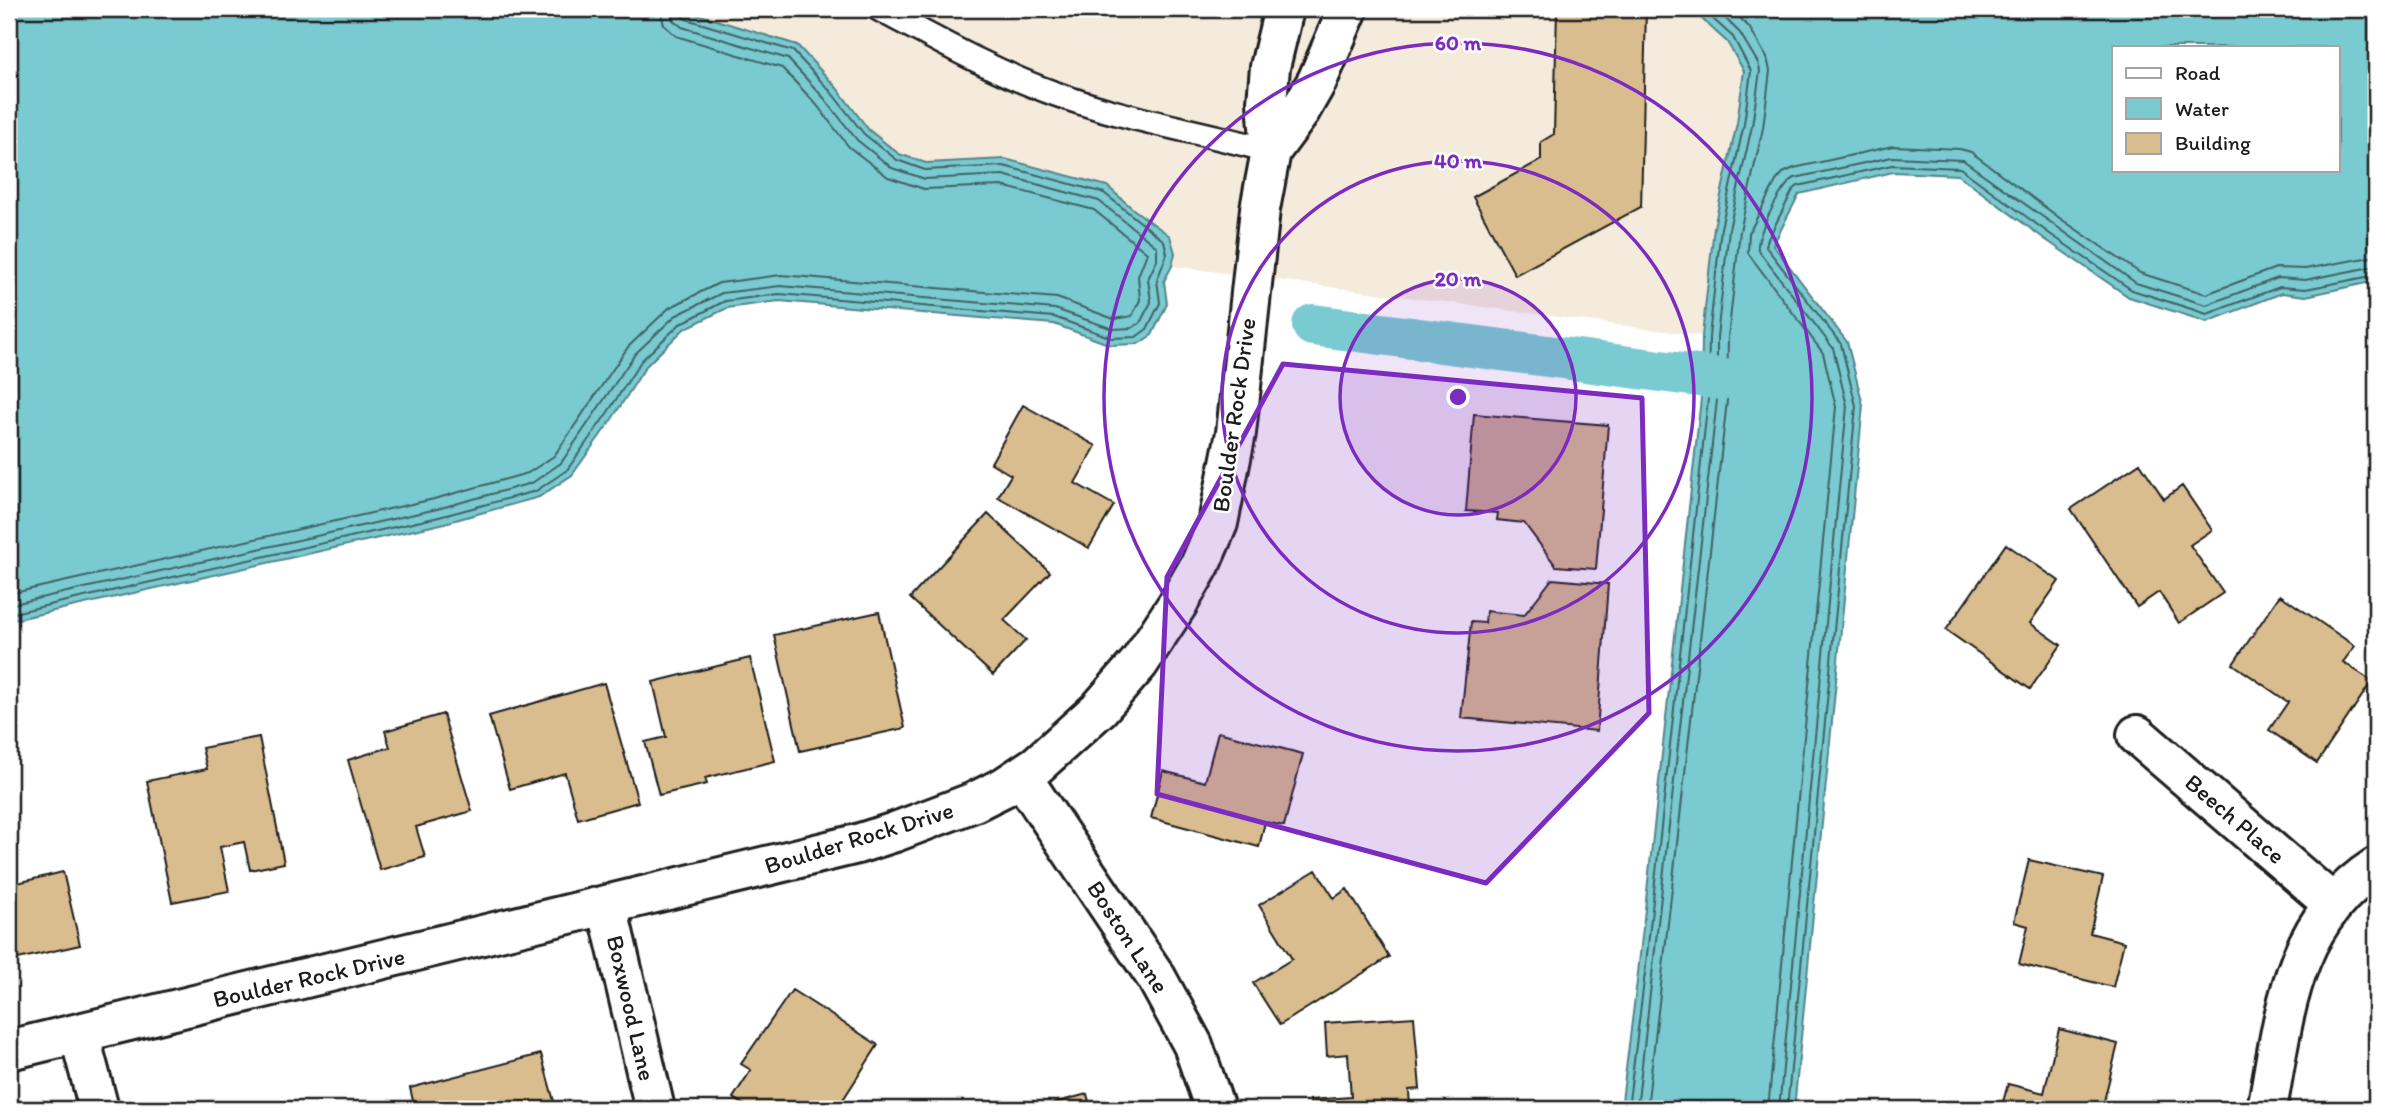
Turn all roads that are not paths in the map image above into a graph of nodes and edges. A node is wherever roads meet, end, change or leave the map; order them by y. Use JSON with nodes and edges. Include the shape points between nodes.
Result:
{"nodes":[{"id":1,"x":879,"y":9,"type":"edge"},
{"id":2,"x":1284,"y":9,"type":"edge"},
{"id":3,"x":1348,"y":9,"type":"edge"},
{"id":4,"x":1271,"y":151,"type":"junction"},
{"id":5,"x":2137,"y":735,"type":"dead end"},
{"id":6,"x":1021,"y":776,"type":"junction"},
{"id":7,"x":2376,"y":867,"type":"edge"},
{"id":8,"x":2333,"y":904,"type":"junction"},
{"id":9,"x":607,"y":906,"type":"junction"},
{"id":10,"x":79,"y":1033,"type":"junction"},
{"id":11,"x":9,"y":1050,"type":"edge"},
{"id":12,"x":99,"y":1109,"type":"edge"},
{"id":13,"x":655,"y":1109,"type":"edge"},
{"id":14,"x":1215,"y":1109,"type":"edge"},
{"id":15,"x":2267,"y":1109,"type":"edge"}],
"edges":[{"from":1,"to":4,"type":"lane","via":[[994,69],[1053,93]]},
{"from":2,"to":4,"type":"street","name":"Boulder Rock Drive","via":[[1270,67]]},
{"from":3,"to":4,"type":"street","name":"Boulder Rock Drive","via":[[1317,81]]},
{"from":4,"to":6,"type":"street","name":"Boulder Rock Drive","via":[[1236,433],[1225,498],[1211,543],[1139,663],[1075,733]]},
{"from":5,"to":8,"type":"street","name":"Beech Place"},
{"from":6,"to":9,"type":"street","name":"Boulder Rock Drive","via":[[974,802],[895,832]]},
{"from":6,"to":14,"type":"street","name":"Boston Lane","via":[[1156,977],[1193,1045]]},
{"from":7,"to":8,"type":"street"},
{"from":8,"to":15,"type":"street","via":[[2302,953]]},
{"from":9,"to":10,"type":"street","name":"Boulder Rock Drive"},
{"from":9,"to":13,"type":"street","name":"Boxwood Lane"},
{"from":10,"to":11,"type":"street","name":"Boulder Rock Drive"},
{"from":10,"to":12,"type":"street"}]}
